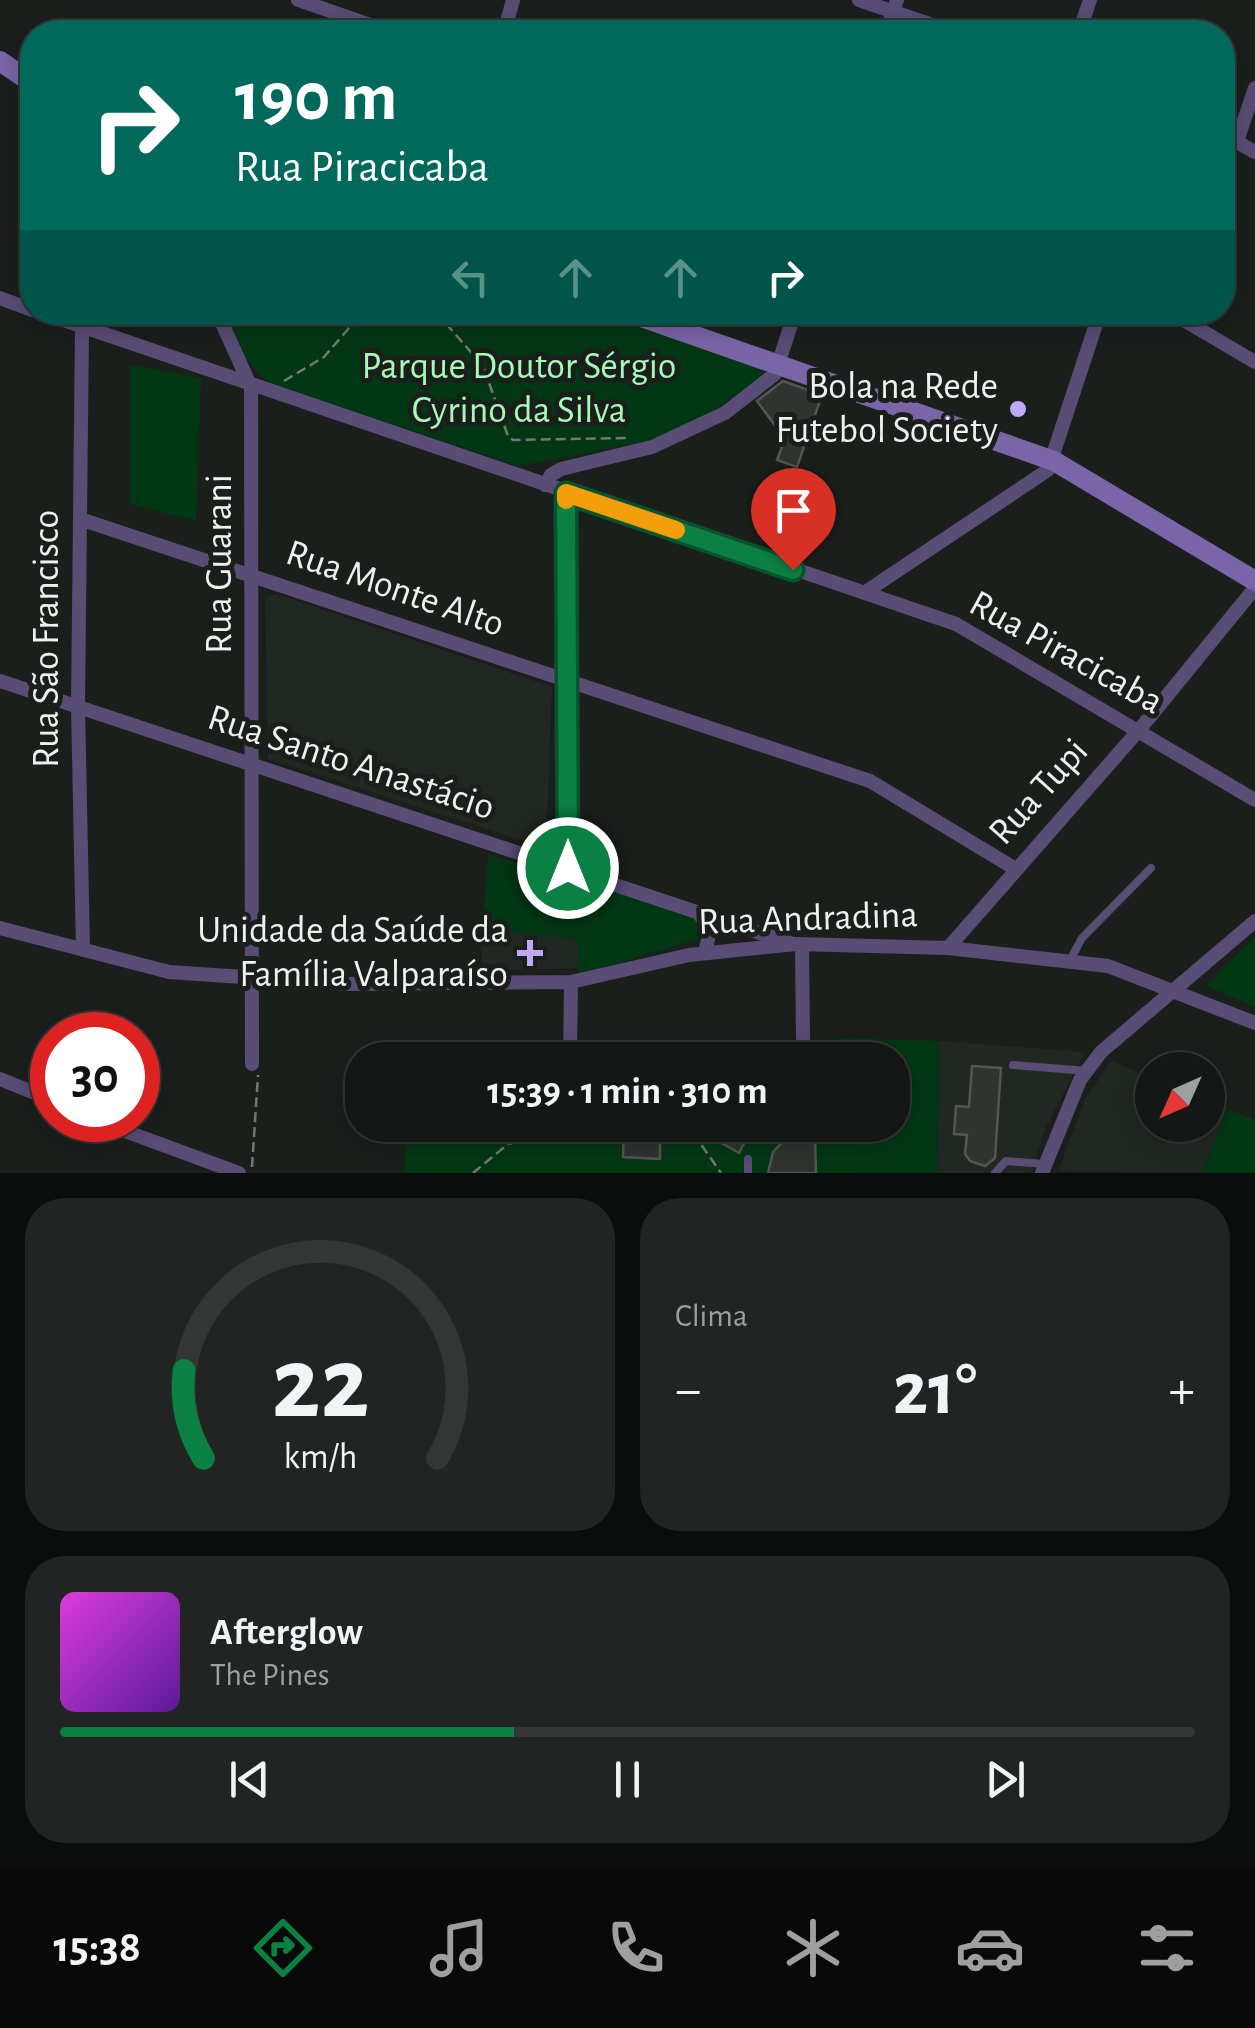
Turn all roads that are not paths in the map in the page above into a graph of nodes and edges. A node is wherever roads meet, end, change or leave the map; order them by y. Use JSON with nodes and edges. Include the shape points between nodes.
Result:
{"nodes":[{"id":1,"x":298,"y":0,"type":"edge"},
{"id":2,"x":859,"y":0,"type":"edge"},
{"id":3,"x":895,"y":6,"type":"edge"},
{"id":4,"x":356,"y":20,"type":"edge"},
{"id":5,"x":926,"y":20,"type":"edge"},
{"id":6,"x":1255,"y":88,"type":"edge"},
{"id":7,"x":1235,"y":128,"type":"edge"},
{"id":8,"x":74,"y":325,"type":"edge"},
{"id":9,"x":222,"y":325,"type":"edge"},
{"id":10,"x":663,"y":325,"type":"edge"},
{"id":11,"x":792,"y":325,"type":"edge"},
{"id":12,"x":1096,"y":325,"type":"edge"},
{"id":13,"x":1192,"y":325,"type":"edge"},
{"id":14,"x":82,"y":328,"type":"junction"},
{"id":15,"x":1255,"y":362,"type":"edge"},
{"id":16,"x":780,"y":367,"type":"junction"},
{"id":17,"x":251,"y":387,"type":"junction"},
{"id":18,"x":1054,"y":461,"type":"junction"},
{"id":19,"x":545,"y":485,"type":"junction"},
{"id":20,"x":566,"y":493,"type":"junction"},
{"id":21,"x":80,"y":519,"type":"junction"},
{"id":22,"x":253,"y":575,"type":"junction"},
{"id":23,"x":1255,"y":580,"type":"edge"},
{"id":24,"x":1255,"y":588,"type":"edge"},
{"id":25,"x":864,"y":594,"type":"junction"},
{"id":26,"x":0,"y":681,"type":"edge"},
{"id":27,"x":567,"y":682,"type":"junction"},
{"id":28,"x":78,"y":706,"type":"junction"},
{"id":29,"x":1139,"y":730,"type":"junction"},
{"id":30,"x":252,"y":765,"type":"junction"},
{"id":31,"x":1255,"y":800,"type":"edge"},
{"id":32,"x":568,"y":868,"type":"junction"},
{"id":33,"x":1014,"y":868,"type":"junction"},
{"id":34,"x":1151,"y":868,"type":"dead end"},
{"id":35,"x":694,"y":910,"type":"junction"},
{"id":36,"x":1255,"y":921,"type":"edge"},
{"id":37,"x":0,"y":928,"type":"edge"},
{"id":38,"x":799,"y":945,"type":"junction"},
{"id":39,"x":948,"y":948,"type":"junction"},
{"id":40,"x":83,"y":950,"type":"junction"},
{"id":41,"x":705,"y":952,"type":"junction"},
{"id":42,"x":1070,"y":960,"type":"junction"},
{"id":43,"x":253,"y":979,"type":"junction"},
{"id":44,"x":571,"y":982,"type":"junction"},
{"id":45,"x":1173,"y":991,"type":"junction"},
{"id":46,"x":1255,"y":1023,"type":"edge"},
{"id":47,"x":802,"y":1040,"type":"edge"},
{"id":48,"x":570,"y":1042,"type":"edge"},
{"id":49,"x":252,"y":1064,"type":"road end"},
{"id":50,"x":1013,"y":1065,"type":"dead end"},
{"id":51,"x":1086,"y":1071,"type":"junction"},
{"id":52,"x":0,"y":1079,"type":"edge"},
{"id":53,"x":30,"y":1091,"type":"edge"},
{"id":54,"x":155,"y":1142,"type":"edge"},
{"id":55,"x":748,"y":1159,"type":"dead end"},
{"id":56,"x":1043,"y":1168,"type":"edge"},
{"id":57,"x":239,"y":1173,"type":"edge"},
{"id":58,"x":748,"y":1173,"type":"edge"},
{"id":59,"x":996,"y":1173,"type":"edge"}],
"edges":[{"from":1,"to":4,"type":"street"},
{"from":2,"to":3,"type":"street"},
{"from":3,"to":5,"type":"street"},
{"from":6,"to":7,"type":"street"},
{"from":8,"to":14,"type":"street","name":"Rua Piracicaba"},
{"from":9,"to":17,"type":"street","name":"Rua Guarani"},
{"from":10,"to":16,"type":"main road"},
{"from":11,"to":16,"type":"street"},
{"from":12,"to":18,"type":"street"},
{"from":13,"to":15,"type":"street"},
{"from":14,"to":17,"type":"street","name":"Rua Piracicaba"},
{"from":14,"to":21,"type":"street","name":"Rua São Francisco"},
{"from":16,"to":18,"type":"main road"},
{"from":16,"to":19,"type":"street","via":[[715,419],[652,446],[561,468]]},
{"from":17,"to":19,"type":"street","name":"Rua Piracicaba"},
{"from":17,"to":22,"type":"street","name":"Rua Guarani"},
{"from":18,"to":23,"type":"main road"},
{"from":18,"to":25,"type":"street"},
{"from":19,"to":20,"type":"street","name":"Rua Piracicaba"},
{"from":20,"to":25,"type":"street","name":"Rua Piracicaba"},
{"from":20,"to":27,"type":"street"},
{"from":21,"to":22,"type":"street","name":"Rua Monte Alto"},
{"from":21,"to":28,"type":"street","name":"Rua São Francisco"},
{"from":22,"to":27,"type":"street","name":"Rua Monte Alto"},
{"from":22,"to":30,"type":"street","name":"Rua Guarani"},
{"from":24,"to":29,"type":"street","name":"Rua Tupi"},
{"from":25,"to":29,"type":"street","name":"Rua Piracicaba","via":[[968,630]]},
{"from":26,"to":28,"type":"street","name":"Rua Santo Anastácio"},
{"from":27,"to":32,"type":"street"},
{"from":27,"to":33,"type":"street","name":"Rua Monte Alto","via":[[870,782]]},
{"from":28,"to":30,"type":"street","name":"Rua Santo Anastácio"},
{"from":28,"to":40,"type":"street","name":"Rua São Francisco"},
{"from":29,"to":31,"type":"street","name":"Rua Piracicaba"},
{"from":29,"to":33,"type":"street","name":"Rua Tupi"},
{"from":30,"to":32,"type":"street","name":"Rua Santo Anastácio"},
{"from":30,"to":43,"type":"street","name":"Rua Guarani"},
{"from":32,"to":35,"type":"street","name":"Rua Santo Anastácio"},
{"from":33,"to":39,"type":"street","name":"Rua Tupi"},
{"from":34,"to":42,"type":"lane","via":[[1082,938]]},
{"from":35,"to":38,"type":"street","name":"Rua Santo Anastácio"},
{"from":35,"to":41,"type":"street","via":[[710,931]]},
{"from":36,"to":45,"type":"street"},
{"from":37,"to":40,"type":"street","name":"Rua Andradina"},
{"from":38,"to":39,"type":"street","name":"Rua Andradina"},
{"from":38,"to":41,"type":"street","name":"Rua Andradina"},
{"from":38,"to":47,"type":"street"},
{"from":39,"to":42,"type":"street","name":"Rua Andradina"},
{"from":40,"to":43,"type":"street","name":"Rua Andradina","via":[[169,972]]},
{"from":41,"to":44,"type":"street","name":"Rua Andradina"},
{"from":42,"to":45,"type":"street","name":"Rua Andradina","via":[[1108,966]]},
{"from":43,"to":44,"type":"street","name":"Rua Andradina"},
{"from":43,"to":49,"type":"street","name":"Rua Guarani"},
{"from":44,"to":48,"type":"street"},
{"from":45,"to":46,"type":"street","name":"Rua Andradina"},
{"from":45,"to":51,"type":"street"},
{"from":50,"to":51,"type":"lane"},
{"from":51,"to":56,"type":"street"},
{"from":52,"to":53,"type":"street"},
{"from":54,"to":57,"type":"street"},
{"from":55,"to":58,"type":"lane"},
{"from":56,"to":59,"type":"lane","via":[[1006,1161]]}]}
